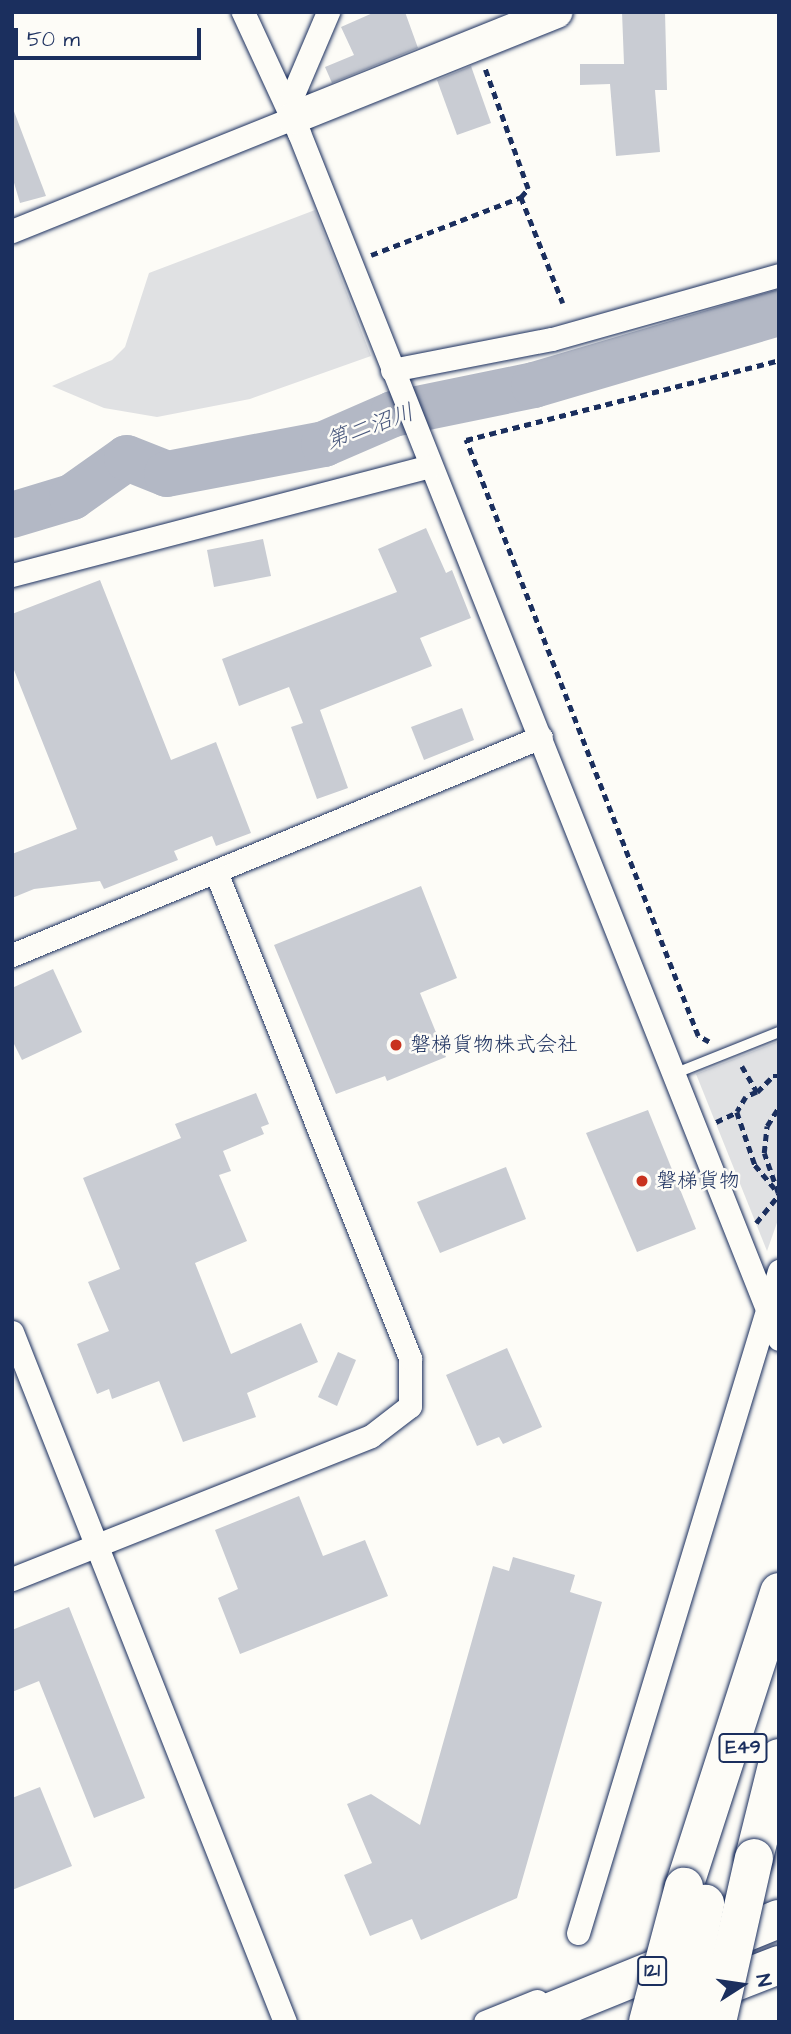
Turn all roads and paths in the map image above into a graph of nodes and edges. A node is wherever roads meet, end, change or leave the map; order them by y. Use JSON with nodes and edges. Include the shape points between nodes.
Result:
{"nodes":[{"id":1,"x":243,"y":12,"type":"edge"},
{"id":2,"x":328,"y":12,"type":"edge"},
{"id":3,"x":557,"y":12,"type":"edge"},
{"id":4,"x":477,"y":45,"type":"junction"},
{"id":5,"x":291,"y":112,"type":"junction"},
{"id":6,"x":521,"y":197,"type":"junction"},
{"id":7,"x":12,"y":231,"type":"edge"},
{"id":8,"x":351,"y":263,"type":"junction"},
{"id":9,"x":779,"y":275,"type":"edge"},
{"id":10,"x":563,"y":303,"type":"dead end"},
{"id":11,"x":779,"y":360,"type":"edge"},
{"id":12,"x":395,"y":377,"type":"junction"},
{"id":13,"x":430,"y":466,"type":"junction"},
{"id":14,"x":12,"y":575,"type":"edge"},
{"id":15,"x":541,"y":737,"type":"junction"},
{"id":16,"x":216,"y":872,"type":"junction"},
{"id":17,"x":12,"y":955,"type":"edge"},
{"id":18,"x":779,"y":1032,"type":"edge"},
{"id":19,"x":698,"y":1036,"type":"dead end"},
{"id":20,"x":734,"y":1050,"type":"junction"},
{"id":21,"x":668,"y":1076,"type":"junction"},
{"id":22,"x":779,"y":1076,"type":"edge"},
{"id":23,"x":757,"y":1092,"type":"junction"},
{"id":24,"x":779,"y":1107,"type":"edge"},
{"id":25,"x":737,"y":1112,"type":"junction"},
{"id":26,"x":710,"y":1125,"type":"dead end"},
{"id":27,"x":779,"y":1194,"type":"edge"},
{"id":28,"x":751,"y":1228,"type":"dead end"},
{"id":29,"x":779,"y":1271,"type":"edge"},
{"id":30,"x":766,"y":1310,"type":"junction"},
{"id":31,"x":12,"y":1332,"type":"edge"},
{"id":32,"x":779,"y":1339,"type":"edge"},
{"id":33,"x":98,"y":1544,"type":"junction"},
{"id":34,"x":12,"y":1579,"type":"edge"},
{"id":35,"x":779,"y":1592,"type":"edge"},
{"id":36,"x":779,"y":1604,"type":"edge"},
{"id":37,"x":779,"y":1758,"type":"edge"},
{"id":38,"x":696,"y":1889,"type":"junction"},
{"id":39,"x":779,"y":1919,"type":"edge"},
{"id":40,"x":578,"y":1933,"type":"dead end"},
{"id":41,"x":779,"y":1965,"type":"edge"},
{"id":42,"x":570,"y":2004,"type":"junction"},
{"id":43,"x":285,"y":2022,"type":"edge"},
{"id":44,"x":485,"y":2022,"type":"edge"},
{"id":45,"x":525,"y":2022,"type":"edge"},
{"id":46,"x":633,"y":2022,"type":"edge"},
{"id":47,"x":648,"y":2022,"type":"edge"},
{"id":48,"x":680,"y":2022,"type":"edge"},
{"id":49,"x":717,"y":2022,"type":"edge"}],
"edges":[{"from":1,"to":5,"type":"street"},
{"from":2,"to":5,"type":"street"},
{"from":3,"to":4,"type":"street"},
{"from":4,"to":5,"type":"street"},
{"from":4,"to":6,"type":"path","via":[[528,188]]},
{"from":5,"to":7,"type":"street"},
{"from":5,"to":8,"type":"street"},
{"from":6,"to":8,"type":"path"},
{"from":6,"to":10,"type":"path"},
{"from":8,"to":12,"type":"street"},
{"from":9,"to":12,"type":"street","via":[[552,339]]},
{"from":11,"to":19,"type":"path","via":[[466,440]]},
{"from":12,"to":13,"type":"street"},
{"from":13,"to":14,"type":"street"},
{"from":13,"to":15,"type":"street"},
{"from":15,"to":16,"type":"street"},
{"from":15,"to":21,"type":"street"},
{"from":16,"to":17,"type":"street"},
{"from":16,"to":33,"type":"street","via":[[410,1358],[410,1406],[371,1436]]},
{"from":18,"to":20,"type":"lane"},
{"from":20,"to":21,"type":"lane"},
{"from":20,"to":23,"type":"path"},
{"from":21,"to":30,"type":"street"},
{"from":22,"to":23,"type":"path","via":[[773,1076]]},
{"from":23,"to":25,"type":"path","via":[[746,1097]]},
{"from":24,"to":27,"type":"path","via":[[767,1126],[764,1153]]},
{"from":25,"to":26,"type":"path"},
{"from":25,"to":27,"type":"path","via":[[755,1165]]},
{"from":27,"to":28,"type":"path"},
{"from":29,"to":30,"type":"street"},
{"from":30,"to":32,"type":"street"},
{"from":30,"to":40,"type":"street"},
{"from":31,"to":33,"type":"street"},
{"from":33,"to":34,"type":"street"},
{"from":33,"to":43,"type":"street"},
{"from":35,"to":38,"type":"highway"},
{"from":36,"to":38,"type":"highway","number":"E49"},
{"from":37,"to":49,"type":"highway","number":"E49","bridge":true},
{"from":38,"to":47,"type":"highway","bridge":true},
{"from":38,"to":48,"type":"highway","number":"E49","bridge":true},
{"from":39,"to":42,"type":"highway","number":"121"},
{"from":41,"to":46,"type":"highway","number":"121"},
{"from":42,"to":44,"type":"street","via":[[537,2001]]},
{"from":42,"to":45,"type":"highway","number":"121"}]}
